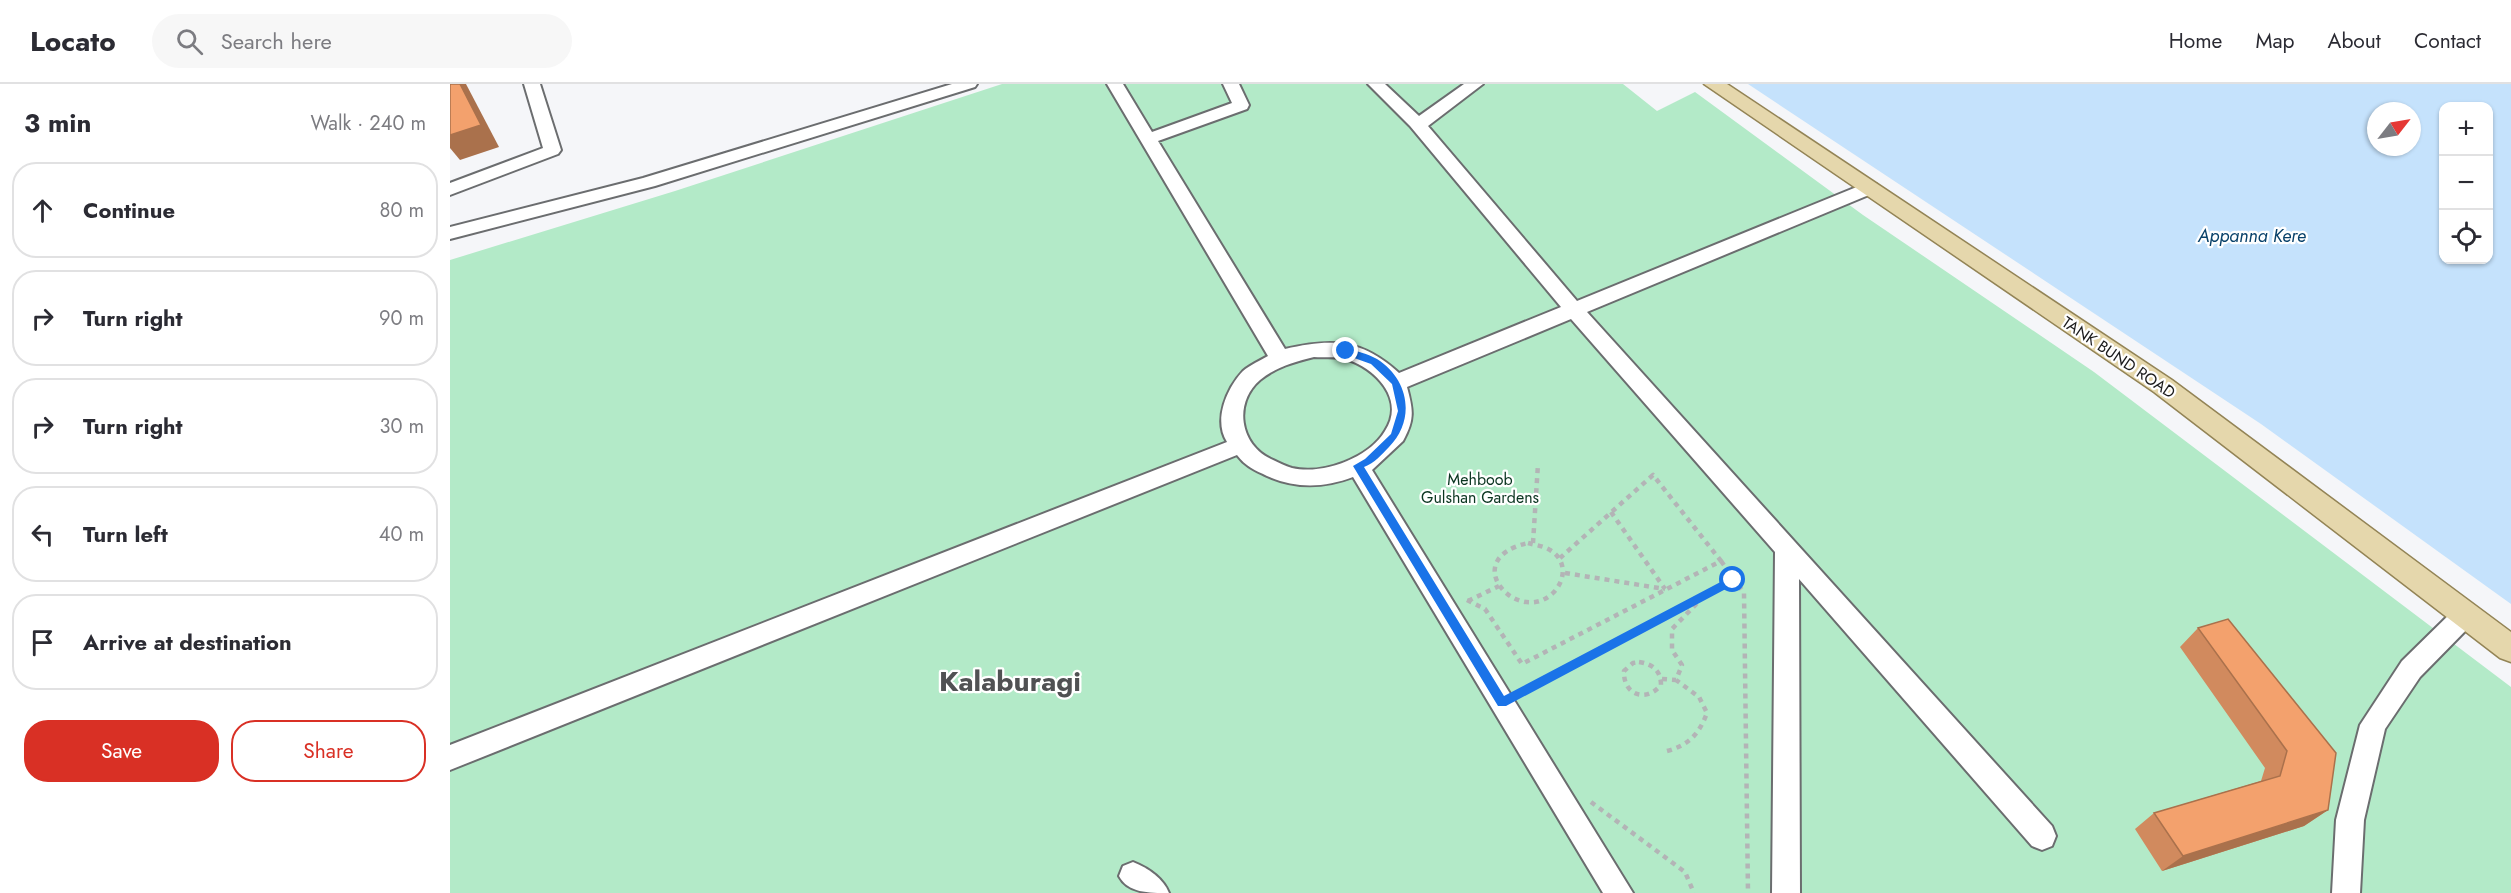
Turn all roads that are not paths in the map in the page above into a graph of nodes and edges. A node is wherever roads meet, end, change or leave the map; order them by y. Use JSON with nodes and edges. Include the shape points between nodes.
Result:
{"nodes":[{"id":1,"x":532,"y":84,"type":"edge"},
{"id":2,"x":969,"y":84,"type":"edge"},
{"id":3,"x":1114,"y":84,"type":"edge"},
{"id":4,"x":1231,"y":84,"type":"edge"},
{"id":5,"x":1376,"y":84,"type":"edge"},
{"id":6,"x":1475,"y":84,"type":"edge"},
{"id":7,"x":1714,"y":84,"type":"edge"},
{"id":8,"x":1418,"y":124,"type":"junction"},
{"id":9,"x":1148,"y":139,"type":"junction"},
{"id":10,"x":1870,"y":188,"type":"junction"},
{"id":11,"x":450,"y":189,"type":"edge"},
{"id":12,"x":450,"y":233,"type":"edge"},
{"id":13,"x":1574,"y":310,"type":"junction"},
{"id":14,"x":1280,"y":358,"type":"junction"},
{"id":15,"x":1396,"y":383,"type":"junction"},
{"id":16,"x":1241,"y":444,"type":"junction"},
{"id":17,"x":1358,"y":466,"type":"junction"},
{"id":18,"x":1787,"y":549,"type":"junction"},
{"id":19,"x":2466,"y":614,"type":"junction"},
{"id":20,"x":2511,"y":649,"type":"edge"},
{"id":21,"x":450,"y":758,"type":"edge"},
{"id":22,"x":2042,"y":836,"type":"dead end"},
{"id":23,"x":1618,"y":893,"type":"edge"},
{"id":24,"x":1786,"y":893,"type":"edge"},
{"id":25,"x":2346,"y":893,"type":"edge"}],
"edges":[{"from":1,"to":11,"type":"street","via":[[552,150]]},
{"from":2,"to":12,"type":"street","via":[[649,182]]},
{"from":3,"to":9,"type":"street"},
{"from":4,"to":9,"type":"street","via":[[1241,105]]},
{"from":5,"to":8,"type":"street"},
{"from":6,"to":8,"type":"street"},
{"from":7,"to":10,"type":"main road","name":"TANK BUND ROAD"},
{"from":8,"to":13,"type":"street"},
{"from":9,"to":14,"type":"street"},
{"from":10,"to":13,"type":"street"},
{"from":10,"to":19,"type":"main road","name":"TANK BUND ROAD","via":[[2163,386]]},
{"from":13,"to":15,"type":"street"},
{"from":13,"to":18,"type":"street"},
{"from":14,"to":15,"type":"street","via":[[1314,350],[1346,351],[1374,362]]},
{"from":14,"to":16,"type":"street","via":[[1251,376],[1232,406],[1233,434]]},
{"from":15,"to":17,"type":"street","via":[[1403,411],[1395,435],[1368,462]]},
{"from":16,"to":17,"type":"street","via":[[1253,460],[1288,476],[1337,474]]},
{"from":16,"to":21,"type":"street"},
{"from":17,"to":23,"type":"street"},
{"from":18,"to":22,"type":"street"},
{"from":18,"to":24,"type":"street"},
{"from":19,"to":20,"type":"main road","name":"TANK BUND ROAD"},
{"from":19,"to":25,"type":"street","via":[[2411,669],[2373,725],[2350,820]]}]}
